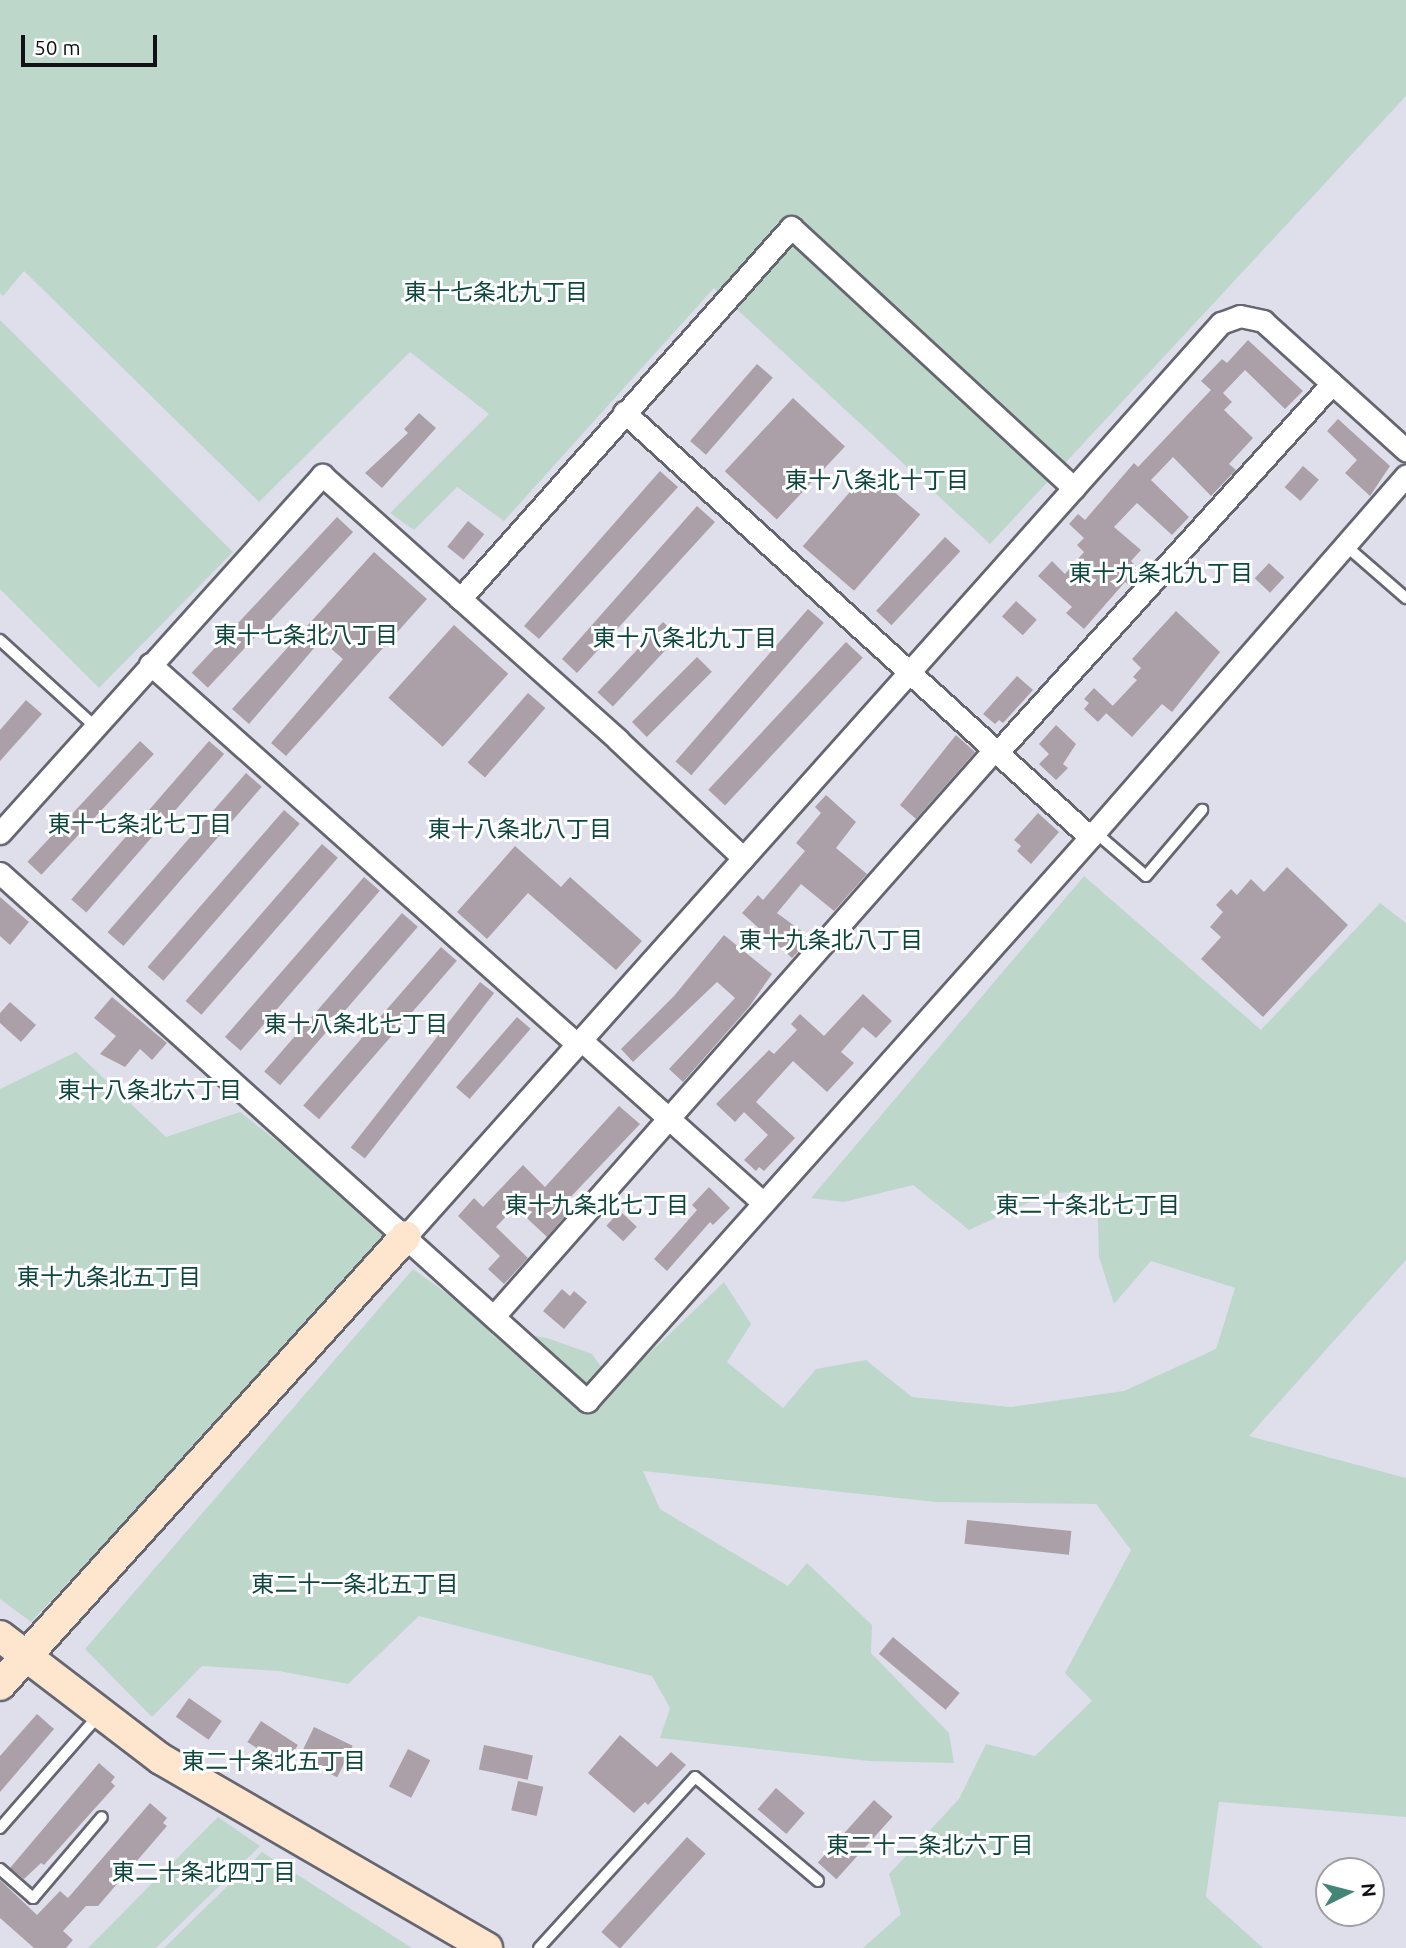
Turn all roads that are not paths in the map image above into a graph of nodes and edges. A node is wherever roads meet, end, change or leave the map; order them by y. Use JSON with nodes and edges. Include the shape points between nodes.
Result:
{"nodes":[{"id":1,"x":1332,"y":383,"type":"junction"},
{"id":2,"x":624,"y":412,"type":"junction"},
{"id":3,"x":1406,"y":450,"type":"edge"},
{"id":4,"x":1406,"y":475,"type":"edge"},
{"id":5,"x":1074,"y":488,"type":"junction"},
{"id":6,"x":1345,"y":545,"type":"junction"},
{"id":7,"x":1406,"y":598,"type":"edge"},
{"id":8,"x":460,"y":600,"type":"junction"},
{"id":9,"x":0,"y":640,"type":"edge"},
{"id":10,"x":150,"y":664,"type":"junction"},
{"id":11,"x":908,"y":672,"type":"junction"},
{"id":12,"x":90,"y":722,"type":"dead end"},
{"id":13,"x":996,"y":752,"type":"junction"},
{"id":14,"x":1202,"y":810,"type":"dead end"},
{"id":15,"x":0,"y":833,"type":"edge"},
{"id":16,"x":1093,"y":835,"type":"junction"},
{"id":17,"x":743,"y":858,"type":"junction"},
{"id":18,"x":0,"y":873,"type":"edge"},
{"id":19,"x":579,"y":1042,"type":"junction"},
{"id":20,"x":671,"y":1121,"type":"junction"},
{"id":21,"x":762,"y":1202,"type":"junction"},
{"id":22,"x":406,"y":1236,"type":"junction"},
{"id":23,"x":494,"y":1317,"type":"junction"},
{"id":24,"x":0,"y":1636,"type":"edge"},
{"id":25,"x":26,"y":1656,"type":"junction"},
{"id":26,"x":0,"y":1685,"type":"edge"},
{"id":27,"x":101,"y":1713,"type":"junction"},
{"id":28,"x":102,"y":1817,"type":"dead end"},
{"id":29,"x":0,"y":1828,"type":"edge"},
{"id":30,"x":0,"y":1869,"type":"edge"},
{"id":31,"x":818,"y":1881,"type":"dead end"},
{"id":32,"x":486,"y":1948,"type":"edge"},
{"id":33,"x":539,"y":1948,"type":"edge"}],
"edges":[{"from":1,"to":3,"type":"street"},
{"from":1,"to":5,"type":"street","via":[[1263,321],[1240,316],[1221,323]]},
{"from":1,"to":13,"type":"street"},
{"from":2,"to":5,"type":"street","via":[[791,228]]},
{"from":2,"to":8,"type":"street"},
{"from":2,"to":11,"type":"street"},
{"from":4,"to":6,"type":"street"},
{"from":5,"to":11,"type":"street"},
{"from":6,"to":7,"type":"lane"},
{"from":6,"to":16,"type":"street"},
{"from":8,"to":10,"type":"street","via":[[322,475]]},
{"from":8,"to":17,"type":"street"},
{"from":9,"to":12,"type":"lane"},
{"from":10,"to":15,"type":"street"},
{"from":10,"to":19,"type":"street"},
{"from":11,"to":13,"type":"street"},
{"from":11,"to":17,"type":"street"},
{"from":13,"to":16,"type":"street"},
{"from":13,"to":20,"type":"street"},
{"from":14,"to":16,"type":"lane","via":[[1146,876]]},
{"from":16,"to":21,"type":"street"},
{"from":17,"to":19,"type":"street"},
{"from":18,"to":22,"type":"street"},
{"from":19,"to":20,"type":"street"},
{"from":19,"to":22,"type":"street"},
{"from":20,"to":21,"type":"street"},
{"from":20,"to":23,"type":"street"},
{"from":21,"to":23,"type":"street","via":[[587,1401]]},
{"from":22,"to":23,"type":"street"},
{"from":22,"to":25,"type":"street"},
{"from":24,"to":25,"type":"street"},
{"from":25,"to":26,"type":"street"},
{"from":25,"to":27,"type":"street"},
{"from":27,"to":29,"type":"lane"},
{"from":27,"to":32,"type":"street","via":[[161,1759]]},
{"from":28,"to":30,"type":"lane","via":[[33,1898]]},
{"from":31,"to":33,"type":"lane","via":[[695,1777]]}]}
